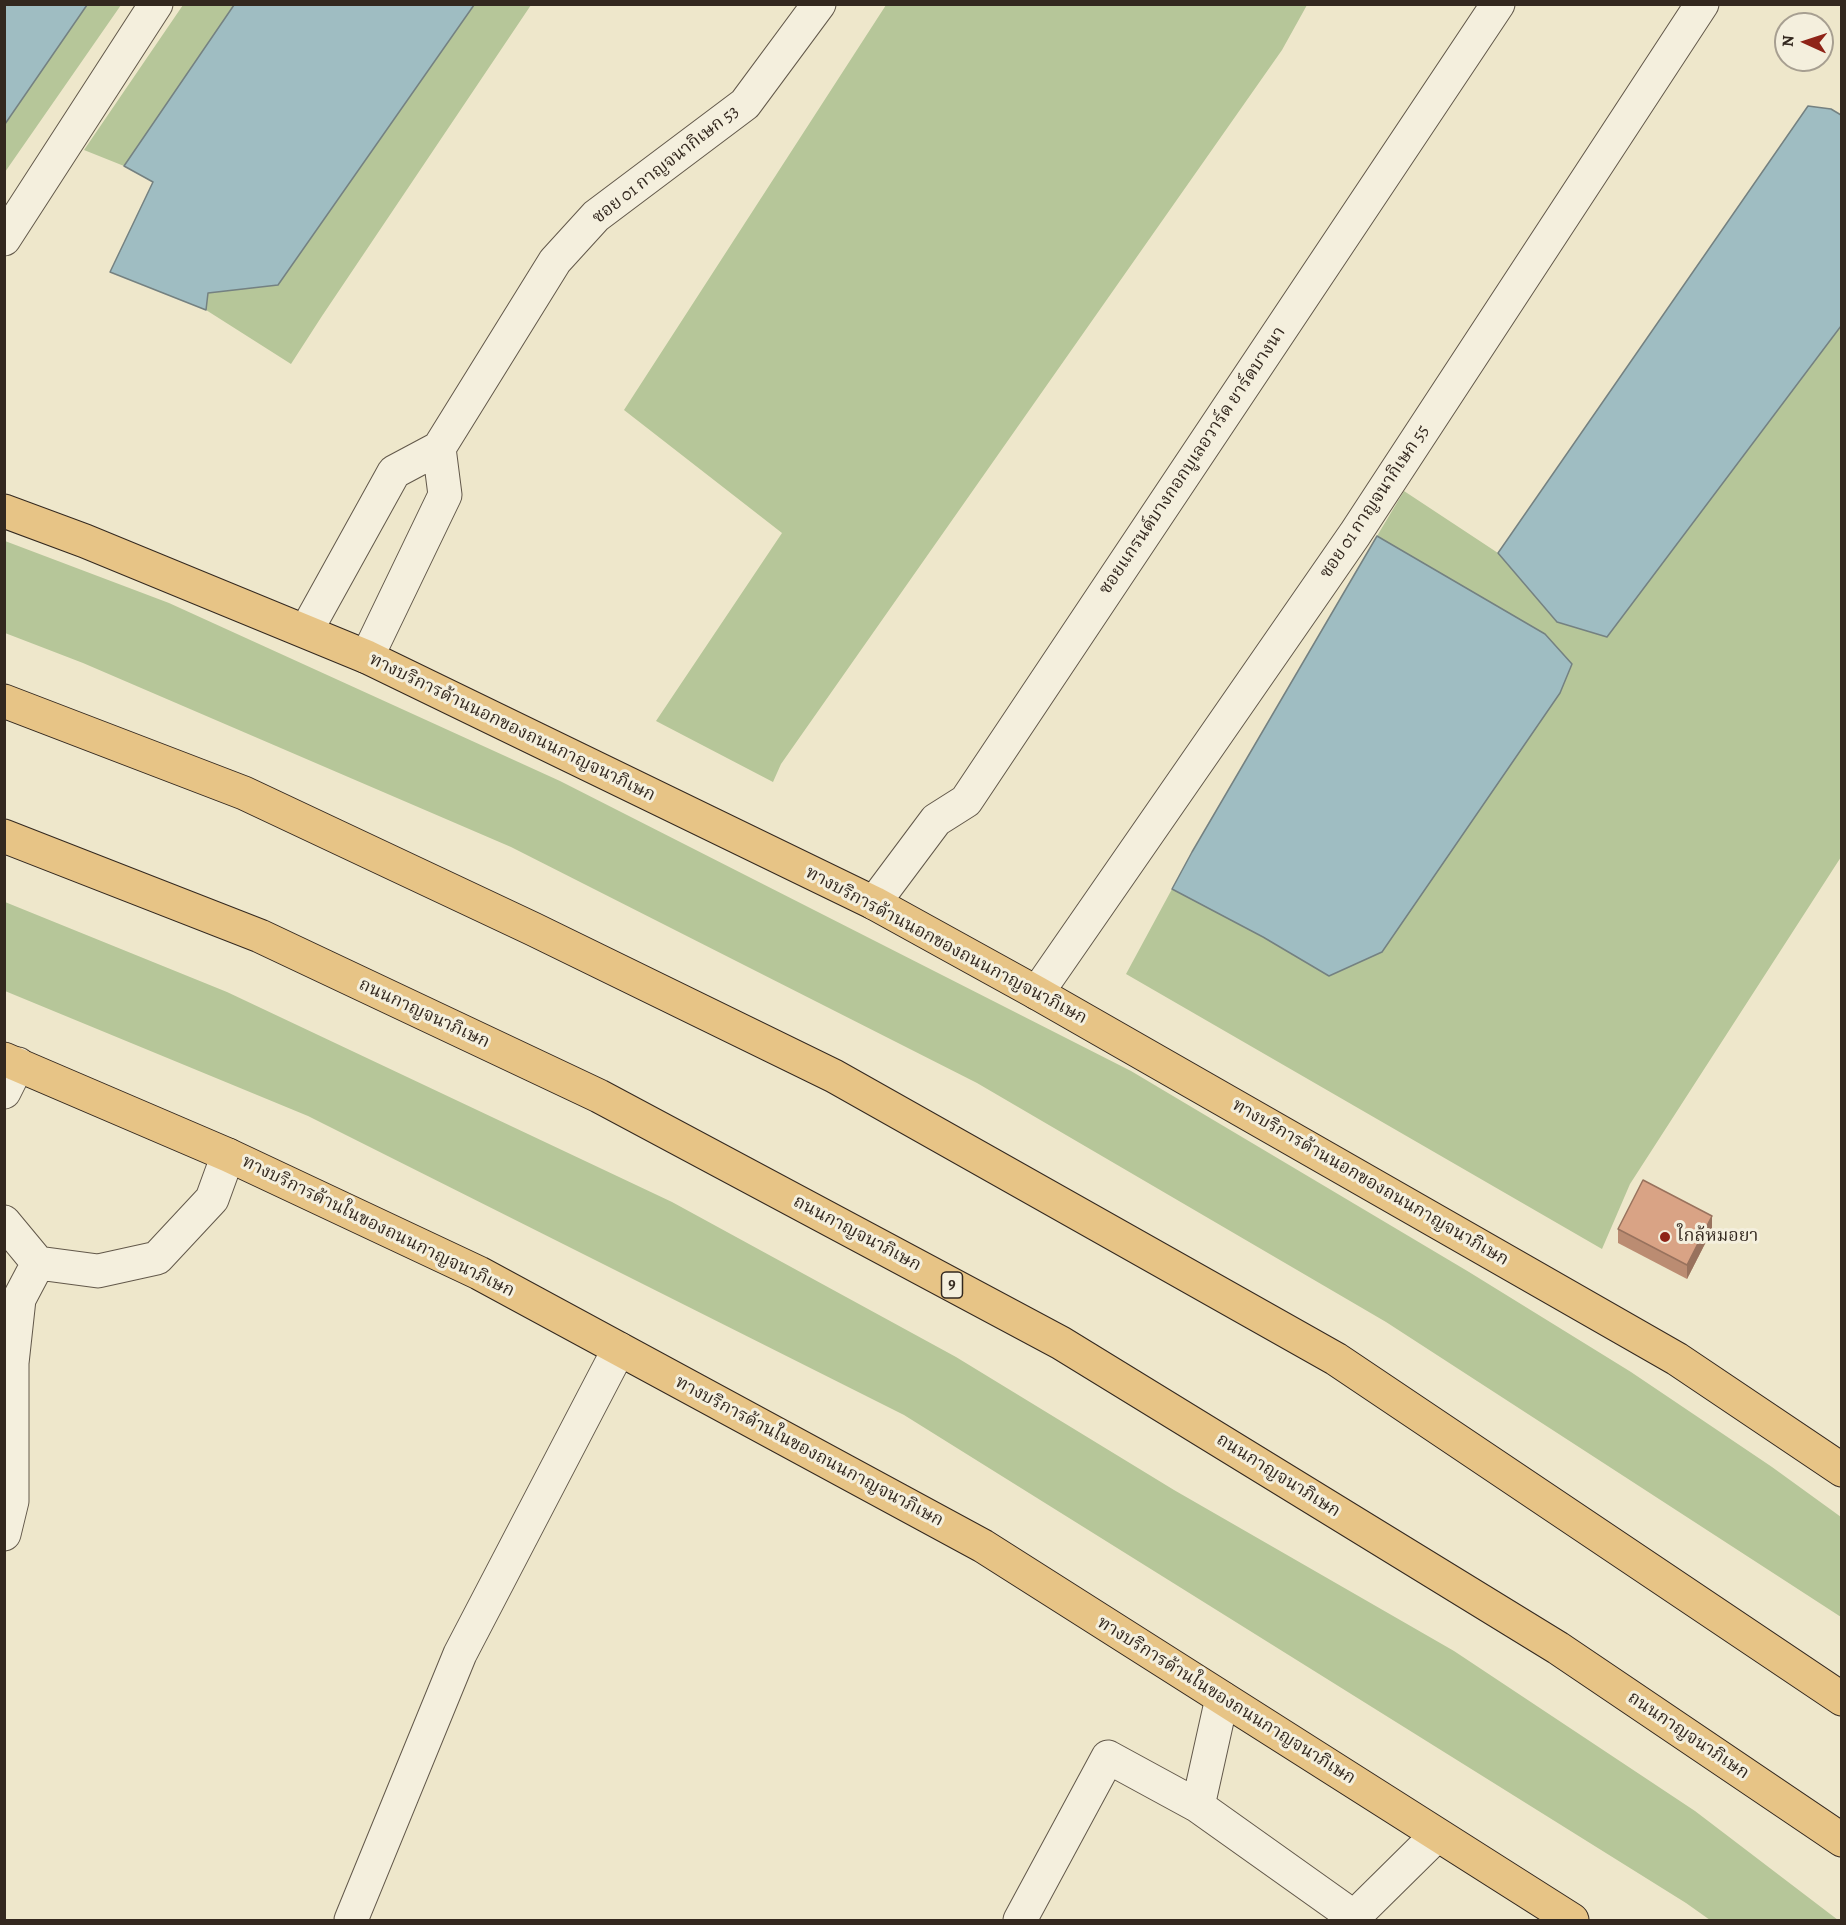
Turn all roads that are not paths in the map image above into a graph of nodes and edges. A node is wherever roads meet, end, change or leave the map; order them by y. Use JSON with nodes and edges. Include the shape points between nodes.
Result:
{"nodes":[{"id":1,"x":156,"y":4,"type":"edge"},
{"id":2,"x":819,"y":4,"type":"edge"},
{"id":3,"x":1498,"y":4,"type":"edge"},
{"id":4,"x":1702,"y":4,"type":"edge"},
{"id":5,"x":4,"y":239,"type":"edge"},
{"id":6,"x":439,"y":448,"type":"junction"},
{"id":7,"x":4,"y":511,"type":"edge"},
{"id":8,"x":306,"y":631,"type":"junction"},
{"id":9,"x":367,"y":657,"type":"junction"},
{"id":10,"x":4,"y":701,"type":"edge"},
{"id":11,"x":4,"y":836,"type":"edge"},
{"id":12,"x":874,"y":903,"type":"junction"},
{"id":13,"x":1037,"y":993,"type":"junction"},
{"id":14,"x":9,"y":1072,"type":"edge"},
{"id":15,"x":228,"y":1155,"type":"junction"},
{"id":16,"x":4,"y":1222,"type":"edge"},
{"id":17,"x":38,"y":1263,"type":"junction"},
{"id":18,"x":620,"y":1349,"type":"junction"},
{"id":19,"x":8,"y":1438,"type":"edge"},
{"id":20,"x":1842,"y":1470,"type":"edge"},
{"id":21,"x":4,"y":1534,"type":"edge"},
{"id":22,"x":1222,"y":1698,"type":"junction"},
{"id":23,"x":1842,"y":1699,"type":"edge"},
{"id":24,"x":1198,"y":1806,"type":"junction"},
{"id":25,"x":1437,"y":1835,"type":"junction"},
{"id":26,"x":1842,"y":1840,"type":"edge"},
{"id":27,"x":1354,"y":1918,"type":"edge"},
{"id":28,"x":351,"y":1920,"type":"edge"},
{"id":29,"x":1020,"y":1920,"type":"edge"},
{"id":30,"x":1572,"y":1920,"type":"edge"}],
"edges":[{"from":1,"to":5,"type":"street"},
{"from":2,"to":6,"type":"street","name":"ซอย 01 กาญจนากิเษก 53","via":[[744,104],[596,216],[555,261]]},
{"from":3,"to":12,"type":"street","name":"ซอยแกรนด์บางกอกบูเลอวาร์ด ยาร์ดบางนา","via":[[966,801],[936,820]]},
{"from":4,"to":13,"type":"street","name":"ซอย 01 กาญจนากิเษก 55","via":[[1355,534]]},
{"from":6,"to":8,"type":"street","via":[[394,472]]},
{"from":6,"to":9,"type":"street","via":[[445,495]]},
{"from":7,"to":8,"type":"main road","name":"ทางบริการด้านนอกของถนนกาญจนาภิเษก"},
{"from":8,"to":9,"type":"main road","name":"ทางบริการด้านนอกของถนนกาญจนาภิเษก"},
{"from":9,"to":12,"type":"main road","name":"ทางบริการด้านนอกของถนนกาญจนาภิเษก"},
{"from":10,"to":23,"type":"main road","via":[[244,793],[834,1076],[1336,1359]]},
{"from":11,"to":26,"type":"main road","name":"ถนนกาญจนาภิเษก","number":"9","via":[[260,936],[599,1096],[1061,1343],[1558,1648]]},
{"from":12,"to":13,"type":"main road","name":"ทางบริการด้านนอกของถนนกาญจนาภิเษก"},
{"from":13,"to":20,"type":"main road","name":"ทางบริการด้านนอกของถนนกาญจนาภิเษก","via":[[1677,1359]]},
{"from":14,"to":15,"type":"main road","name":"ทางบริการด้านในของถนนกาญจนาภิเษก"},
{"from":15,"to":17,"type":"street","via":[[212,1199],[157,1258],[98,1271]]},
{"from":15,"to":18,"type":"main road","name":"ทางบริการด้านในของถนนกาญจนาภิเษก","via":[[479,1273]]},
{"from":16,"to":17,"type":"street"},
{"from":17,"to":19,"type":"street","via":[[19,1299]]},
{"from":18,"to":22,"type":"main road","name":"ทางบริการด้านในของถนนกาญจนาภิเษก","via":[[983,1546]]},
{"from":18,"to":28,"type":"street","via":[[460,1654]]},
{"from":19,"to":21,"type":"street","via":[[12,1501]]},
{"from":22,"to":24,"type":"street"},
{"from":22,"to":25,"type":"main road","name":"ทางบริการด้านในของถนนกาญจนาภิเษก"},
{"from":24,"to":27,"type":"street"},
{"from":24,"to":29,"type":"street","via":[[1108,1757]]},
{"from":25,"to":27,"type":"street"},
{"from":25,"to":30,"type":"main road","name":"ทางบริการด้านในของถนนกาญจนาภิเษก"}]}
